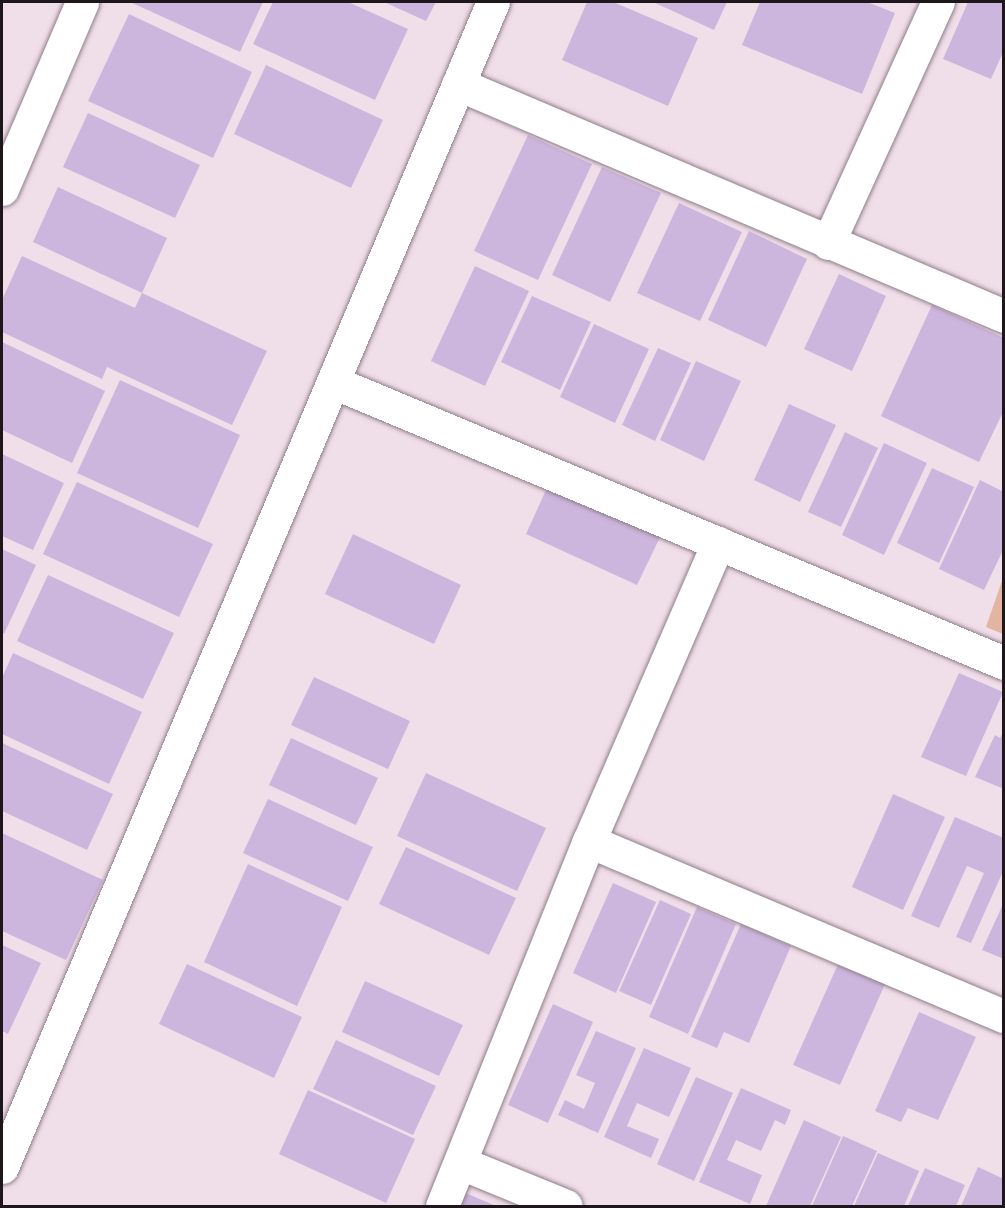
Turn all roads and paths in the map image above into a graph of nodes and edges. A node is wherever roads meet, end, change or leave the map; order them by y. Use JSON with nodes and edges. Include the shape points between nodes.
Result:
{"nodes":[{"id":1,"x":82,"y":2,"type":"edge"},
{"id":2,"x":493,"y":2,"type":"edge"},
{"id":3,"x":938,"y":2,"type":"edge"},
{"id":4,"x":458,"y":84,"type":"junction"},
{"id":5,"x":2,"y":189,"type":"edge"},
{"id":6,"x":828,"y":243,"type":"junction"},
{"id":7,"x":1004,"y":316,"type":"edge"},
{"id":8,"x":333,"y":382,"type":"junction"},
{"id":9,"x":718,"y":543,"type":"junction"},
{"id":10,"x":1004,"y":663,"type":"edge"},
{"id":11,"x":589,"y":841,"type":"junction"},
{"id":12,"x":1004,"y":1016,"type":"edge"},
{"id":13,"x":461,"y":1163,"type":"junction"},
{"id":14,"x":2,"y":1167,"type":"edge"},
{"id":15,"x":442,"y":1206,"type":"edge"},
{"id":16,"x":566,"y":1206,"type":"edge"}],
"edges":[{"from":1,"to":5,"type":"street"},
{"from":2,"to":4,"type":"street"},
{"from":3,"to":6,"type":"street"},
{"from":4,"to":6,"type":"street"},
{"from":4,"to":8,"type":"street"},
{"from":6,"to":7,"type":"street"},
{"from":8,"to":9,"type":"street"},
{"from":8,"to":14,"type":"street"},
{"from":9,"to":10,"type":"street"},
{"from":9,"to":11,"type":"street"},
{"from":11,"to":12,"type":"street"},
{"from":11,"to":13,"type":"street"},
{"from":13,"to":15,"type":"street"},
{"from":13,"to":16,"type":"street"}]}
